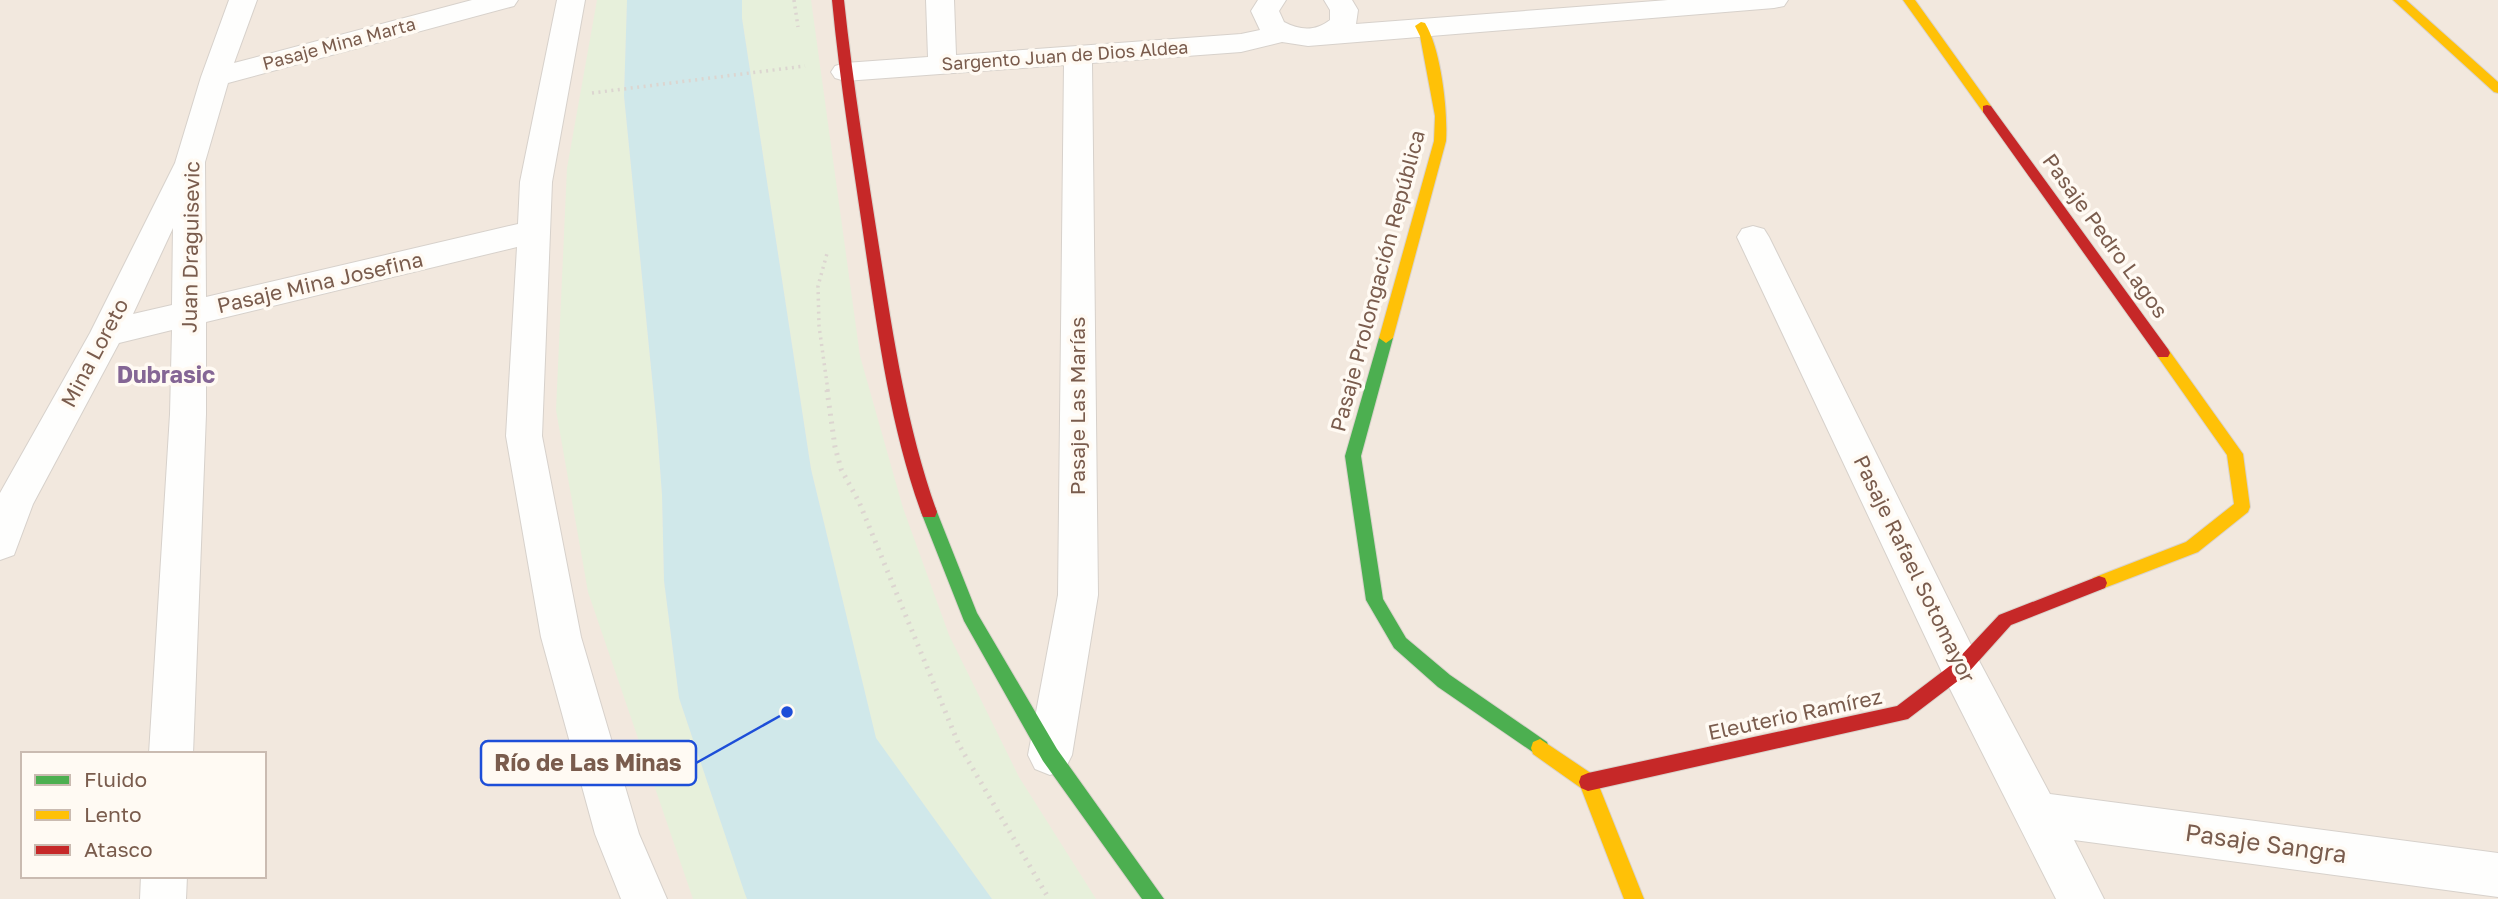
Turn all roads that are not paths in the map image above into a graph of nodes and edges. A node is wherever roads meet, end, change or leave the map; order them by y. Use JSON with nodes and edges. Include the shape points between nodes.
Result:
{"nodes":[{"id":1,"x":243,"y":0,"type":"edge"},
{"id":2,"x":504,"y":0,"type":"edge"},
{"id":3,"x":571,"y":0,"type":"edge"},
{"id":4,"x":838,"y":0,"type":"edge"},
{"id":5,"x":940,"y":0,"type":"edge"},
{"id":6,"x":1338,"y":0,"type":"edge"},
{"id":7,"x":1764,"y":0,"type":"edge"},
{"id":8,"x":1909,"y":0,"type":"edge"},
{"id":9,"x":2399,"y":0,"type":"edge"},
{"id":10,"x":1264,"y":4,"type":"edge"},
{"id":11,"x":1422,"y":26,"type":"junction"},
{"id":12,"x":1283,"y":33,"type":"junction"},
{"id":13,"x":1324,"y":35,"type":"junction"},
{"id":14,"x":1078,"y":55,"type":"junction"},
{"id":15,"x":942,"y":65,"type":"junction"},
{"id":16,"x":845,"y":72,"type":"junction"},
{"id":17,"x":215,"y":77,"type":"junction"},
{"id":18,"x":2498,"y":89,"type":"edge"},
{"id":19,"x":190,"y":162,"type":"junction"},
{"id":20,"x":533,"y":232,"type":"junction"},
{"id":21,"x":1753,"y":237,"type":"dead end"},
{"id":22,"x":190,"y":314,"type":"junction"},
{"id":23,"x":107,"y":333,"type":"junction"},
{"id":24,"x":2242,"y":507,"type":"joint"},
{"id":25,"x":0,"y":544,"type":"edge"},
{"id":26,"x":1961,"y":668,"type":"junction"},
{"id":27,"x":171,"y":752,"type":"edge"},
{"id":28,"x":1050,"y":755,"type":"junction"},
{"id":29,"x":1588,"y":782,"type":"junction"},
{"id":30,"x":2034,"y":813,"type":"junction"},
{"id":31,"x":2498,"y":875,"type":"edge"},
{"id":32,"x":164,"y":878,"type":"edge"},
{"id":33,"x":163,"y":899,"type":"edge"},
{"id":34,"x":644,"y":899,"type":"edge"},
{"id":35,"x":1153,"y":899,"type":"edge"},
{"id":36,"x":1634,"y":899,"type":"edge"},
{"id":37,"x":2081,"y":899,"type":"edge"}],
"edges":[{"from":1,"to":17,"type":"street","name":"Juan Draguisevic"},
{"from":2,"to":17,"type":"street","name":"Pasaje Mina Marta"},
{"from":3,"to":20,"type":"street","via":[[536,181]]},
{"from":4,"to":16,"type":"street"},
{"from":5,"to":15,"type":"street"},
{"from":6,"to":11,"type":"street"},
{"from":6,"to":13,"type":"street","via":[[1346,15],[1343,23]]},
{"from":7,"to":11,"type":"street"},
{"from":8,"to":24,"type":"street","name":"Pasaje Pedro Lagos","via":[[2235,454]]},
{"from":9,"to":18,"type":"street"},
{"from":10,"to":12,"type":"street","via":[[1272,27]]},
{"from":11,"to":13,"type":"street"},
{"from":11,"to":29,"type":"street","name":"Pasaje Prolongación República","via":[[1441,116],[1440,141],[1353,456],[1375,600],[1400,643],[1444,681]]},
{"from":12,"to":13,"type":"street","name":"Sargento Juan de Dios Aldea"},
{"from":12,"to":14,"type":"street","name":"Sargento Juan de Dios Aldea","via":[[1241,43]]},
{"from":14,"to":15,"type":"street","name":"Sargento Juan de Dios Aldea"},
{"from":14,"to":28,"type":"street","name":"Pasaje Las Marías","via":[[1078,595]]},
{"from":15,"to":16,"type":"street","name":"Sargento Juan de Dios Aldea"},
{"from":16,"to":28,"type":"street","via":[[891,374],[919,486],[970,616]]},
{"from":17,"to":19,"type":"street","name":"Juan Draguisevic"},
{"from":19,"to":22,"type":"street","name":"Juan Draguisevic"},
{"from":19,"to":23,"type":"street","name":"Mina Loreto"},
{"from":20,"to":22,"type":"street","name":"Pasaje Mina Josefina"},
{"from":20,"to":34,"type":"street","via":[[524,436],[562,637],[617,834]]},
{"from":21,"to":26,"type":"street","name":"Pasaje Rafael Sotomayor"},
{"from":22,"to":23,"type":"street","name":"Pasaje Mina Josefina"},
{"from":22,"to":27,"type":"street","name":"Juan Draguisevic"},
{"from":23,"to":25,"type":"street","name":"Mina Loreto","via":[[14,503]]},
{"from":24,"to":26,"type":"street","name":"Eleuterio Ramírez","via":[[2192,547],[2005,620]]},
{"from":26,"to":29,"type":"street","name":"Eleuterio Ramírez","via":[[1902,713]]},
{"from":26,"to":30,"type":"street","name":"Pasaje Rafael Sotomayor"},
{"from":28,"to":35,"type":"street"},
{"from":29,"to":36,"type":"street"},
{"from":30,"to":31,"type":"street","name":"Pasaje Sangra"},
{"from":30,"to":37,"type":"street","name":"Pasaje Rafael Sotomayor"},
{"from":32,"to":33,"type":"street"}]}
